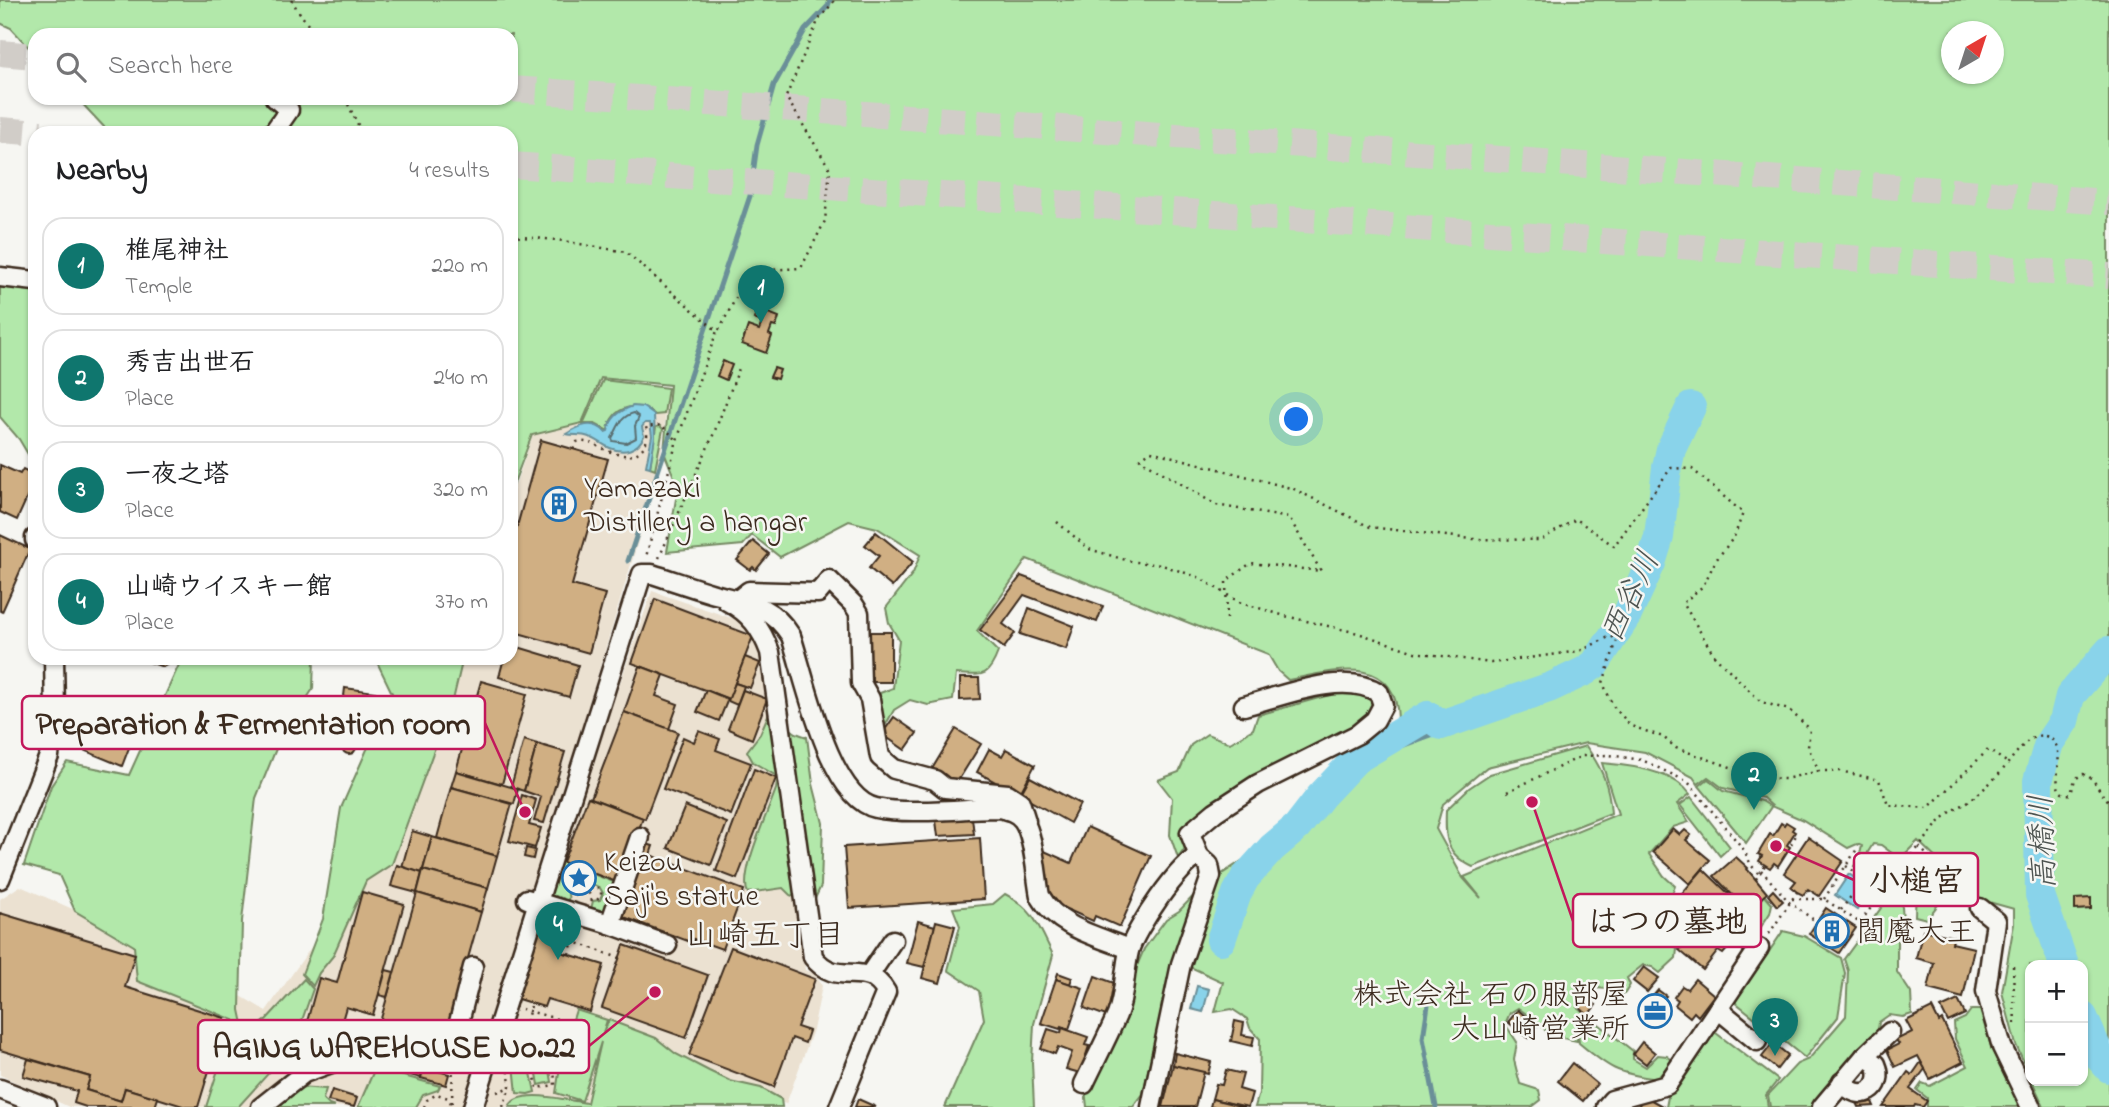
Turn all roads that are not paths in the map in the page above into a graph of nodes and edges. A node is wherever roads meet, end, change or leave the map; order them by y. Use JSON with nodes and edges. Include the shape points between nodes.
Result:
{"nodes":[{"id":1,"x":283,"y":105,"type":"edge"},
{"id":2,"x":278,"y":126,"type":"edge"},
{"id":3,"x":0,"y":277,"type":"edge"},
{"id":4,"x":28,"y":280,"type":"edge"},
{"id":5,"x":712,"y":593,"type":"junction"},
{"id":6,"x":739,"y":599,"type":"junction"},
{"id":7,"x":54,"y":665,"type":"edge"},
{"id":8,"x":1244,"y":706,"type":"dead end"},
{"id":9,"x":1028,"y":829,"type":"junction"},
{"id":10,"x":640,"y":837,"type":"dead end"},
{"id":11,"x":1199,"y":856,"type":"junction"},
{"id":12,"x":0,"y":879,"type":"edge"},
{"id":13,"x":532,"y":900,"type":"junction"},
{"id":14,"x":1980,"y":908,"type":"road end"},
{"id":15,"x":610,"y":924,"type":"junction"},
{"id":16,"x":893,"y":940,"type":"dead end"},
{"id":17,"x":667,"y":944,"type":"dead end"},
{"id":18,"x":1759,"y":948,"type":"dead end"},
{"id":19,"x":1129,"y":949,"type":"junction"},
{"id":20,"x":473,"y":967,"type":"dead end"},
{"id":21,"x":870,"y":974,"type":"junction"},
{"id":22,"x":1718,"y":1010,"type":"junction"},
{"id":23,"x":1891,"y":1032,"type":"dead end"},
{"id":24,"x":1757,"y":1041,"type":"dead end"},
{"id":25,"x":492,"y":1049,"type":"junction"},
{"id":26,"x":366,"y":1056,"type":"dead end"},
{"id":27,"x":1865,"y":1056,"type":"junction"},
{"id":28,"x":1842,"y":1082,"type":"junction"},
{"id":29,"x":1084,"y":1084,"type":"dead end"},
{"id":30,"x":0,"y":1089,"type":"edge"},
{"id":31,"x":46,"y":1107,"type":"edge"},
{"id":32,"x":261,"y":1107,"type":"edge"},
{"id":33,"x":473,"y":1107,"type":"edge"},
{"id":34,"x":839,"y":1107,"type":"edge"},
{"id":35,"x":1151,"y":1107,"type":"edge"},
{"id":36,"x":1606,"y":1107,"type":"edge"},
{"id":37,"x":1822,"y":1107,"type":"edge"},
{"id":38,"x":2031,"y":1107,"type":"edge"}],
"edges":[{"from":1,"to":2,"type":"street","via":[[289,110]]},
{"from":3,"to":4,"type":"street"},
{"from":5,"to":6,"type":"street"},
{"from":5,"to":13,"type":"street","via":[[647,574]]},
{"from":5,"to":21,"type":"street","via":[[755,621],[770,652],[813,957],[832,973]]},
{"from":6,"to":9,"type":"street","via":[[781,620],[792,636],[830,758],[841,780],[864,804],[899,811],[999,808],[1012,811]]},
{"from":6,"to":9,"type":"street","via":[[749,591],[818,593],[829,580],[859,613],[861,683],[870,699],[880,757],[894,769],[935,779],[945,788],[1008,794],[1020,802]]},
{"from":7,"to":12,"type":"street","via":[[49,756]]},
{"from":8,"to":11,"type":"street","via":[[1352,683],[1368,685],[1379,693],[1383,705],[1375,720],[1358,734],[1258,784],[1198,826],[1190,833]]},
{"from":9,"to":19,"type":"street","via":[[1045,904],[1064,923]]},
{"from":10,"to":15,"type":"street"},
{"from":11,"to":19,"type":"street","via":[[1175,876]]},
{"from":11,"to":35,"type":"street","via":[[1209,864],[1212,876],[1181,964]]},
{"from":13,"to":15,"type":"street","via":[[579,907]]},
{"from":13,"to":25,"type":"street"},
{"from":14,"to":38,"type":"street","via":[[1996,921],[1986,991],[2002,1047]]},
{"from":15,"to":17,"type":"street"},
{"from":16,"to":21,"type":"street"},
{"from":18,"to":22,"type":"street"},
{"from":19,"to":29,"type":"street","via":[[1118,1012]]},
{"from":20,"to":25,"type":"street","via":[[455,1038]]},
{"from":21,"to":34,"type":"street","via":[[886,992]]},
{"from":22,"to":24,"type":"street"},
{"from":22,"to":36,"type":"street","via":[[1667,1085],[1612,1100]]},
{"from":23,"to":27,"type":"street"},
{"from":25,"to":33,"type":"street"},
{"from":26,"to":32,"type":"street","via":[[304,1073]]},
{"from":27,"to":28,"type":"street"},
{"from":27,"to":28,"type":"street","via":[[1879,1070],[1877,1084],[1859,1094]]},
{"from":28,"to":37,"type":"street"},
{"from":30,"to":31,"type":"street"}]}
